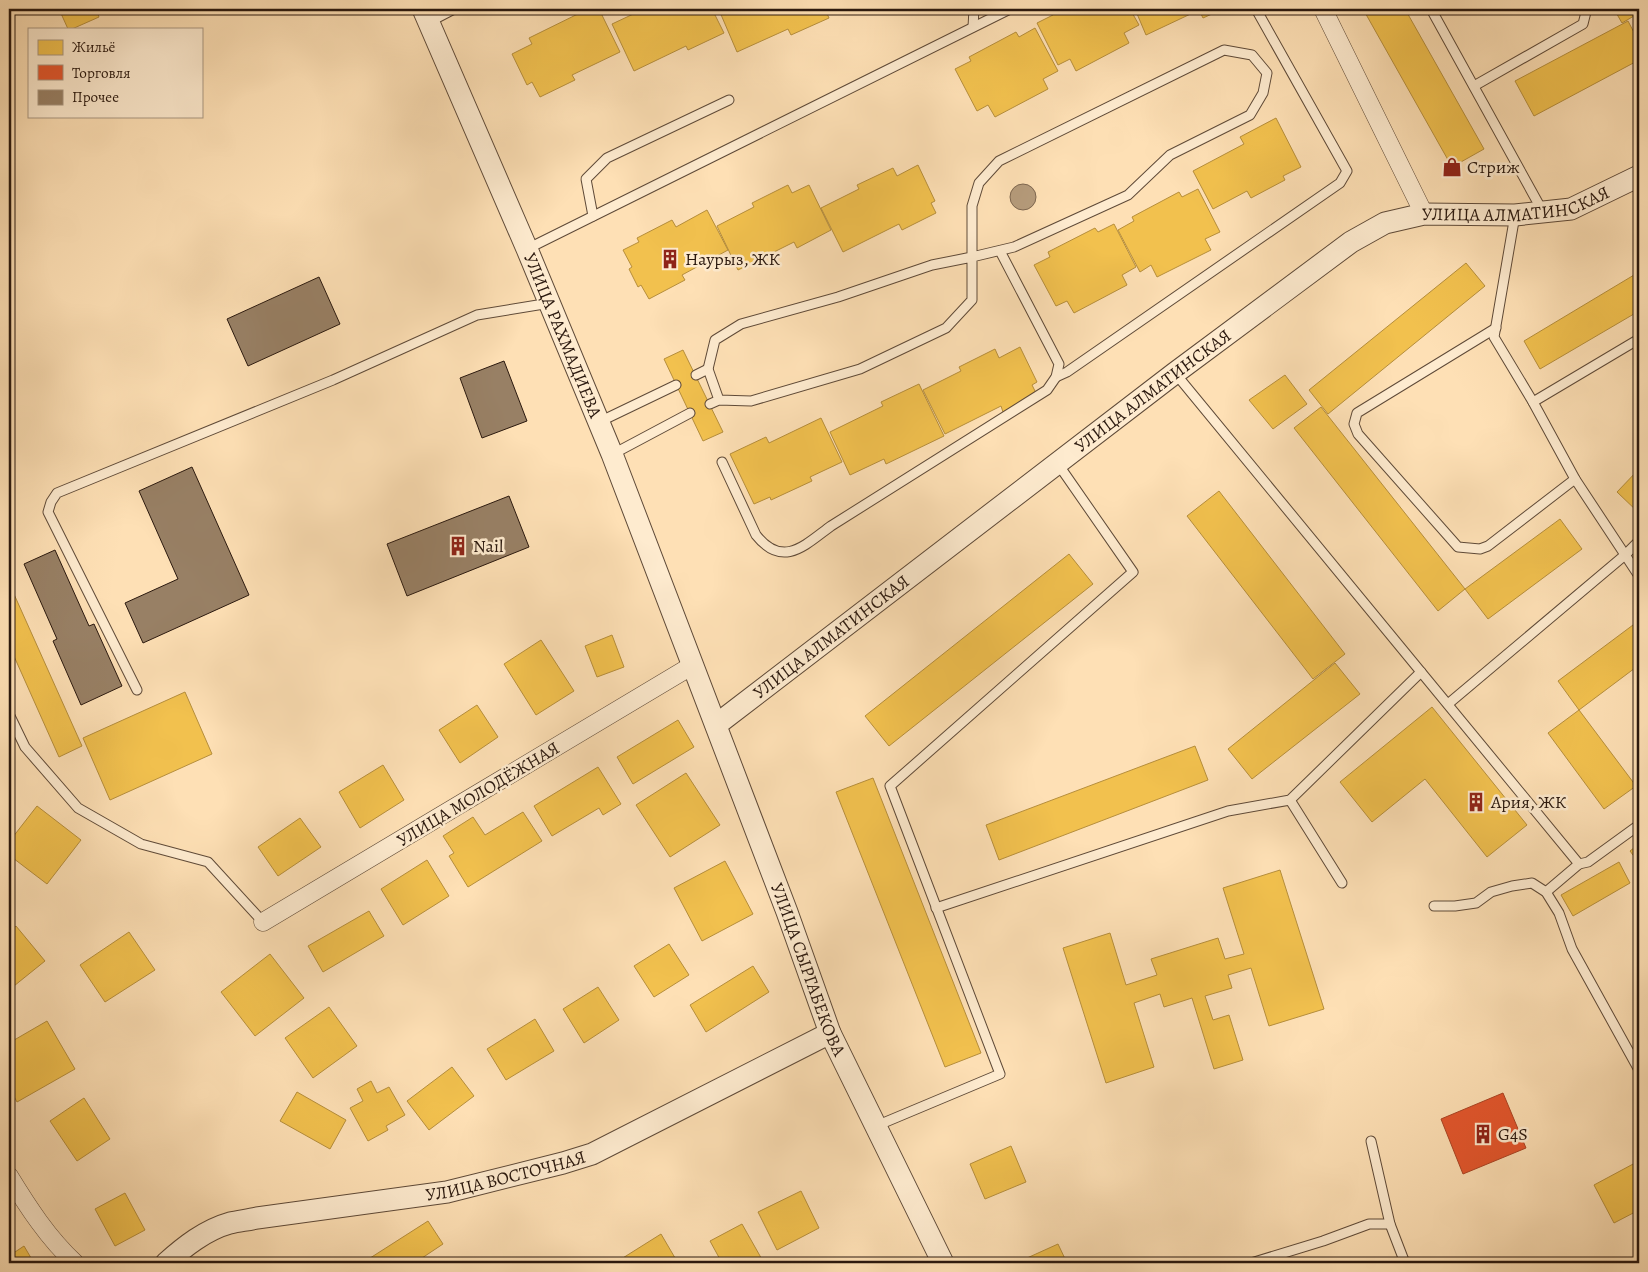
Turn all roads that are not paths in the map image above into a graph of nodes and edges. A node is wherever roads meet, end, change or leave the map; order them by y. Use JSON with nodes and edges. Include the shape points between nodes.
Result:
{"nodes":[{"id":1,"x":454,"y":9,"type":"edge"},
{"id":2,"x":974,"y":9,"type":"edge"},
{"id":3,"x":1010,"y":9,"type":"edge"},
{"id":4,"x":1256,"y":9,"type":"edge"},
{"id":5,"x":1323,"y":9,"type":"edge"},
{"id":6,"x":1432,"y":9,"type":"edge"},
{"id":7,"x":1585,"y":9,"type":"edge"},
{"id":8,"x":425,"y":15,"type":"edge"},
{"id":9,"x":974,"y":27,"type":"junction"},
{"id":10,"x":1474,"y":86,"type":"junction"},
{"id":11,"x":729,"y":100,"type":"dead end"},
{"id":12,"x":1639,"y":176,"type":"edge"},
{"id":13,"x":1543,"y":212,"type":"junction"},
{"id":14,"x":1424,"y":214,"type":"junction"},
{"id":15,"x":1515,"y":215,"type":"junction"},
{"id":16,"x":593,"y":216,"type":"junction"},
{"id":17,"x":527,"y":249,"type":"junction"},
{"id":18,"x":1000,"y":251,"type":"junction"},
{"id":19,"x":972,"y":257,"type":"junction"},
{"id":20,"x":550,"y":304,"type":"junction"},
{"id":21,"x":1496,"y":328,"type":"junction"},
{"id":22,"x":1639,"y":339,"type":"edge"},
{"id":23,"x":708,"y":369,"type":"junction"},
{"id":24,"x":1174,"y":373,"type":"junction"},
{"id":25,"x":696,"y":375,"type":"dead end"},
{"id":26,"x":1056,"y":377,"type":"junction"},
{"id":27,"x":676,"y":385,"type":"dead end"},
{"id":28,"x":719,"y":400,"type":"junction"},
{"id":29,"x":1533,"y":402,"type":"junction"},
{"id":30,"x":710,"y":404,"type":"dead end"},
{"id":31,"x":690,"y":413,"type":"dead end"},
{"id":32,"x":599,"y":422,"type":"junction"},
{"id":33,"x":612,"y":454,"type":"junction"},
{"id":34,"x":722,"y":462,"type":"dead end"},
{"id":35,"x":1058,"y":464,"type":"junction"},
{"id":36,"x":1575,"y":479,"type":"junction"},
{"id":37,"x":1639,"y":541,"type":"edge"},
{"id":38,"x":1625,"y":555,"type":"junction"},
{"id":39,"x":1639,"y":576,"type":"edge"},
{"id":40,"x":693,"y":666,"type":"junction"},
{"id":41,"x":1421,"y":672,"type":"junction"},
{"id":42,"x":137,"y":690,"type":"dead end"},
{"id":43,"x":1448,"y":704,"type":"junction"},
{"id":44,"x":9,"y":714,"type":"edge"},
{"id":45,"x":716,"y":726,"type":"junction"},
{"id":46,"x":1290,"y":800,"type":"junction"},
{"id":47,"x":1639,"y":825,"type":"edge"},
{"id":48,"x":1579,"y":864,"type":"junction"},
{"id":49,"x":1342,"y":883,"type":"dead end"},
{"id":50,"x":1546,"y":892,"type":"junction"},
{"id":51,"x":1434,"y":906,"type":"dead end"},
{"id":52,"x":936,"y":908,"type":"junction"},
{"id":53,"x":263,"y":922,"type":"joint"},
{"id":54,"x":830,"y":1033,"type":"junction"},
{"id":55,"x":1639,"y":1070,"type":"edge"},
{"id":56,"x":876,"y":1126,"type":"junction"},
{"id":57,"x":1371,"y":1141,"type":"dead end"},
{"id":58,"x":9,"y":1176,"type":"edge"},
{"id":59,"x":1390,"y":1224,"type":"junction"},
{"id":60,"x":75,"y":1263,"type":"edge"},
{"id":61,"x":166,"y":1263,"type":"edge"},
{"id":62,"x":943,"y":1263,"type":"edge"},
{"id":63,"x":1251,"y":1263,"type":"edge"},
{"id":64,"x":1405,"y":1263,"type":"edge"}],
"edges":[{"from":1,"to":8,"type":"lane"},
{"from":2,"to":9,"type":"lane"},
{"from":3,"to":9,"type":"lane"},
{"from":4,"to":26,"type":"lane","via":[[1347,171],[1340,183]]},
{"from":5,"to":14,"type":"street"},
{"from":6,"to":10,"type":"lane"},
{"from":7,"to":10,"type":"lane","via":[[1583,24]]},
{"from":8,"to":17,"type":"street","name":"УЛИЦА РАХМАДИЕВА"},
{"from":9,"to":16,"type":"lane"},
{"from":10,"to":13,"type":"lane"},
{"from":11,"to":16,"type":"lane","via":[[607,158],[586,180]]},
{"from":12,"to":13,"type":"street","name":"УЛИЦА АЛМАТИНСКАЯ","via":[[1571,209]]},
{"from":13,"to":15,"type":"street","name":"УЛИЦА АЛМАТИНСКАЯ"},
{"from":14,"to":15,"type":"street","name":"УЛИЦА АЛМАТИНСКАЯ"},
{"from":14,"to":24,"type":"street","name":"УЛИЦА АЛМАТИНСКАЯ","via":[[1385,224],[1351,242]]},
{"from":15,"to":21,"type":"lane"},
{"from":16,"to":17,"type":"lane"},
{"from":17,"to":20,"type":"street","name":"УЛИЦА РАХМАДИЕВА"},
{"from":18,"to":19,"type":"lane"},
{"from":18,"to":19,"type":"lane","via":[[1014,248],[1128,195],[1170,155],[1250,115],[1263,93],[1267,73],[1252,55],[1224,50],[1000,161],[979,183],[972,206]]},
{"from":18,"to":26,"type":"lane","via":[[1059,364]]},
{"from":19,"to":23,"type":"lane","via":[[932,265],[838,297],[741,324],[715,340]]},
{"from":19,"to":28,"type":"lane","via":[[972,300],[946,328],[860,369],[751,401]]},
{"from":20,"to":32,"type":"street","name":"УЛИЦА РАХМАДИЕВА"},
{"from":20,"to":42,"type":"lane","via":[[477,315],[333,380],[57,493],[48,512]]},
{"from":21,"to":29,"type":"lane","via":[[1494,337]]},
{"from":21,"to":36,"type":"lane","via":[[1356,413],[1354,424],[1358,434],[1458,547],[1480,549],[1488,546]]},
{"from":22,"to":29,"type":"lane"},
{"from":23,"to":25,"type":"lane"},
{"from":23,"to":28,"type":"lane"},
{"from":24,"to":35,"type":"street","name":"УЛИЦА АЛМАТИНСКАЯ"},
{"from":24,"to":41,"type":"lane"},
{"from":26,"to":34,"type":"lane","via":[[1047,390],[799,549],[781,552],[764,546]]},
{"from":27,"to":32,"type":"lane"},
{"from":28,"to":30,"type":"lane"},
{"from":29,"to":36,"type":"lane"},
{"from":31,"to":33,"type":"lane"},
{"from":32,"to":33,"type":"street","name":"УЛИЦА РАХМАДИЕВА"},
{"from":33,"to":40,"type":"street","name":"УЛИЦА РАХМАДИЕВА"},
{"from":35,"to":45,"type":"street","name":"УЛИЦА АЛМАТИНСКАЯ"},
{"from":35,"to":52,"type":"lane","via":[[1133,572],[890,786]]},
{"from":36,"to":38,"type":"lane"},
{"from":37,"to":38,"type":"lane"},
{"from":38,"to":39,"type":"lane"},
{"from":38,"to":43,"type":"lane"},
{"from":40,"to":45,"type":"street","name":"УЛИЦА СЫРГАБЕКОВА"},
{"from":40,"to":53,"type":"street","name":"УЛИЦА МОЛОДЁЖНАЯ"},
{"from":41,"to":43,"type":"lane"},
{"from":41,"to":46,"type":"lane"},
{"from":43,"to":48,"type":"lane"},
{"from":44,"to":53,"type":"lane","via":[[25,747],[78,808],[141,844],[208,862]]},
{"from":45,"to":54,"type":"street","name":"УЛИЦА СЫРГАБЕКОВА"},
{"from":46,"to":49,"type":"lane"},
{"from":46,"to":52,"type":"lane","via":[[1228,811]]},
{"from":47,"to":48,"type":"lane","via":[[1588,862]]},
{"from":48,"to":50,"type":"lane"},
{"from":50,"to":51,"type":"lane","via":[[1532,883],[1491,892],[1476,903]]},
{"from":50,"to":55,"type":"lane","via":[[1559,913],[1572,949]]},
{"from":52,"to":56,"type":"lane","via":[[1000,1074]]},
{"from":54,"to":56,"type":"street","name":"УЛИЦА СЫРГАБЕКОВА"},
{"from":54,"to":61,"type":"street","name":"УЛИЦА ВОСТОЧНАЯ","via":[[592,1154],[448,1192],[228,1224],[202,1235]]},
{"from":56,"to":62,"type":"street","name":"УЛИЦА СЫРГАБЕКОВА"},
{"from":57,"to":59,"type":"lane"},
{"from":58,"to":60,"type":"street","via":[[34,1217]]},
{"from":59,"to":63,"type":"lane","via":[[1369,1224]]},
{"from":59,"to":64,"type":"lane"}]}
